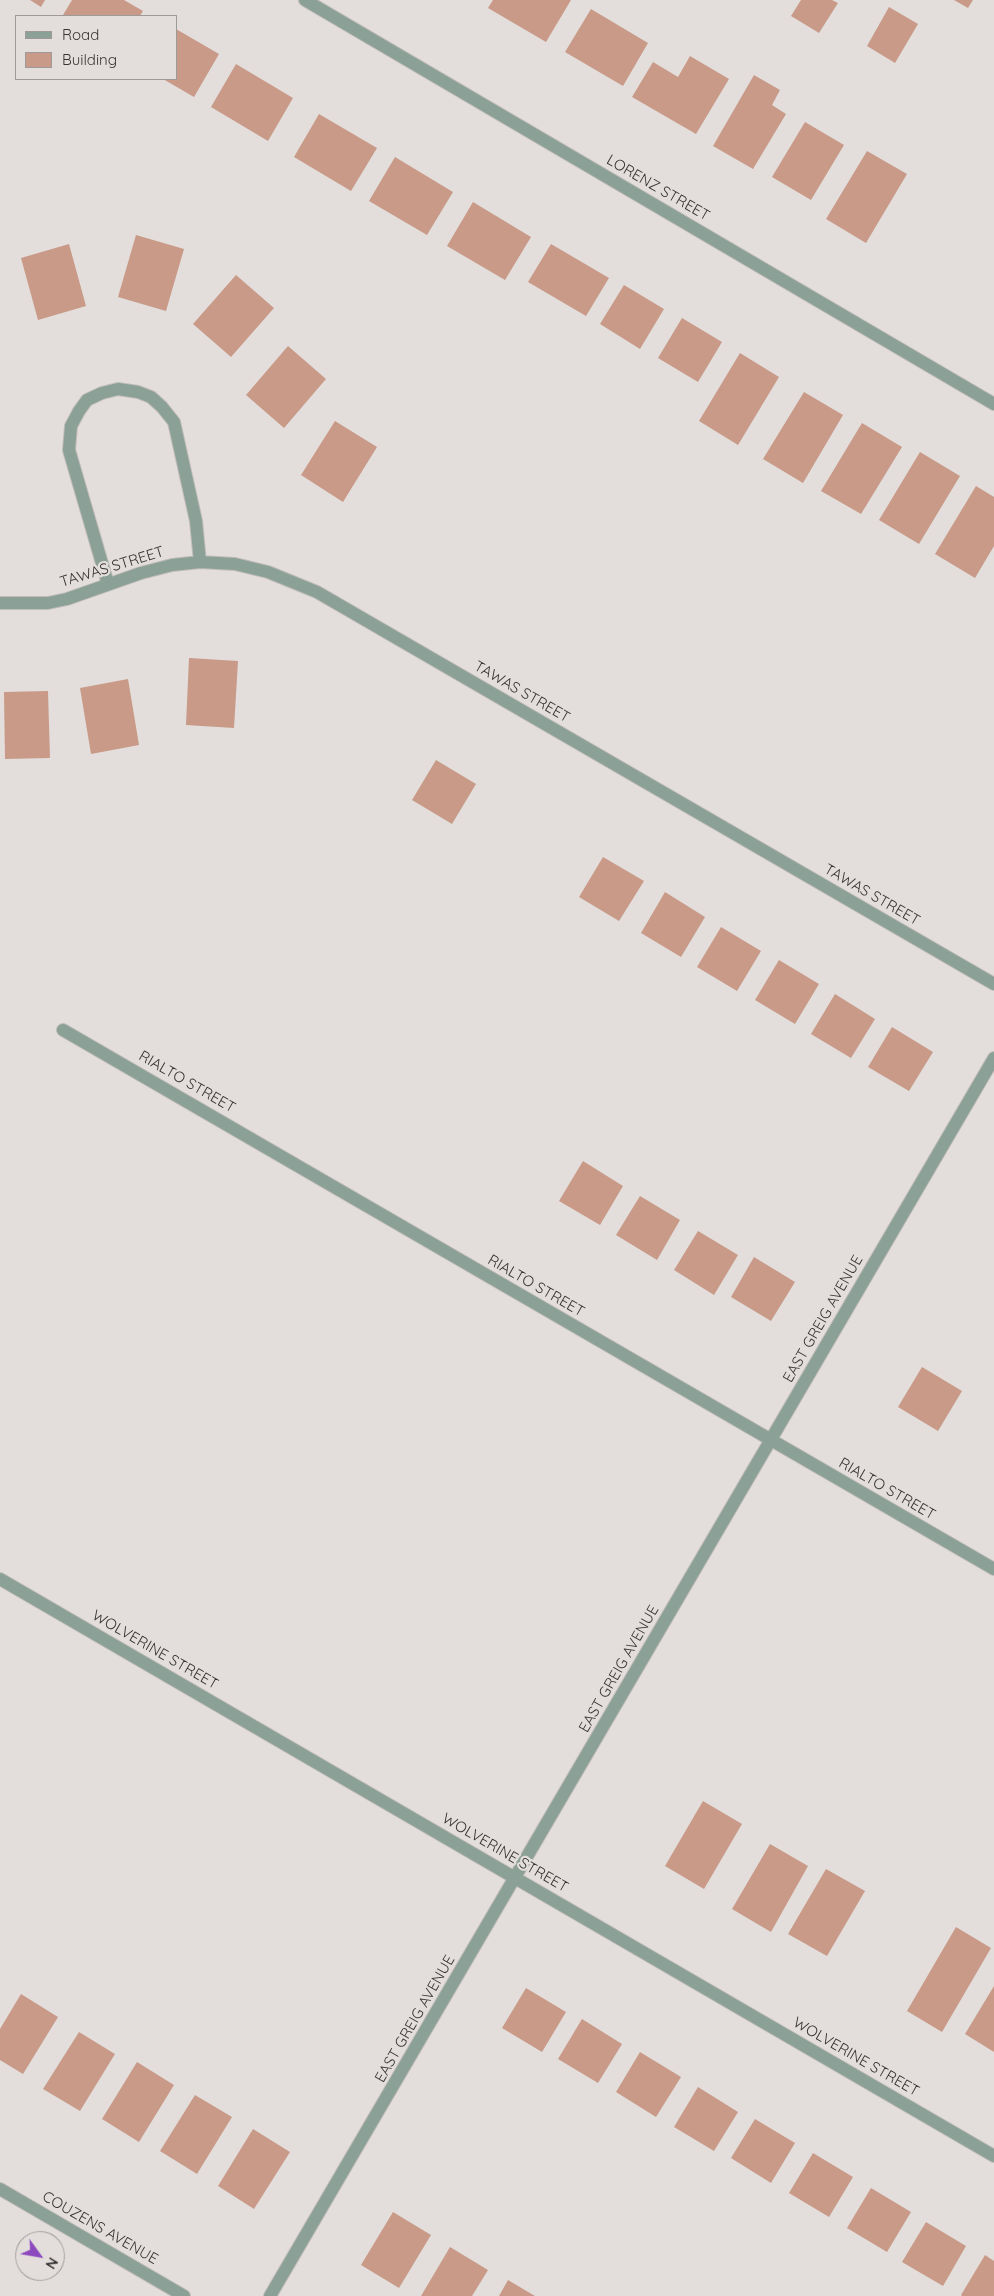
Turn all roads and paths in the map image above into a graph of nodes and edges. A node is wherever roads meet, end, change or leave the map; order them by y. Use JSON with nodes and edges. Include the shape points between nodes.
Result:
{"nodes":[{"id":1,"x":305,"y":0,"type":"edge"},
{"id":2,"x":994,"y":404,"type":"edge"},
{"id":3,"x":200,"y":562,"type":"junction"},
{"id":4,"x":108,"y":584,"type":"junction"},
{"id":5,"x":0,"y":603,"type":"edge"},
{"id":6,"x":994,"y":984,"type":"edge"},
{"id":7,"x":63,"y":1030,"type":"dead end"},
{"id":8,"x":994,"y":1058,"type":"edge"},
{"id":9,"x":770,"y":1441,"type":"junction"},
{"id":10,"x":994,"y":1569,"type":"edge"},
{"id":11,"x":0,"y":1579,"type":"edge"},
{"id":12,"x":516,"y":1878,"type":"junction"},
{"id":13,"x":994,"y":2156,"type":"edge"},
{"id":14,"x":0,"y":2189,"type":"edge"},
{"id":15,"x":184,"y":2296,"type":"edge"},
{"id":16,"x":270,"y":2296,"type":"edge"}],
"edges":[{"from":1,"to":2,"type":"street","name":"LORENZ STREET"},
{"from":3,"to":4,"type":"street","name":"TAWAS STREET","via":[[172,565]]},
{"from":3,"to":4,"type":"street","via":[[196,521],[174,422],[150,398],[138,392],[118,389],[87,400],[71,426],[69,450]]},
{"from":3,"to":6,"type":"street","name":"TAWAS STREET","via":[[235,564],[268,572],[317,592]]},
{"from":4,"to":5,"type":"street","name":"TAWAS STREET","via":[[48,603]]},
{"from":7,"to":9,"type":"street","name":"RIALTO STREET"},
{"from":8,"to":9,"type":"street","name":"EAST GREIG AVENUE"},
{"from":9,"to":10,"type":"street","name":"RIALTO STREET"},
{"from":9,"to":12,"type":"street","name":"EAST GREIG AVENUE"},
{"from":11,"to":12,"type":"street","name":"WOLVERINE STREET"},
{"from":12,"to":13,"type":"street","name":"WOLVERINE STREET"},
{"from":12,"to":16,"type":"street","name":"EAST GREIG AVENUE"},
{"from":14,"to":15,"type":"street","name":"COUZENS AVENUE"}]}
